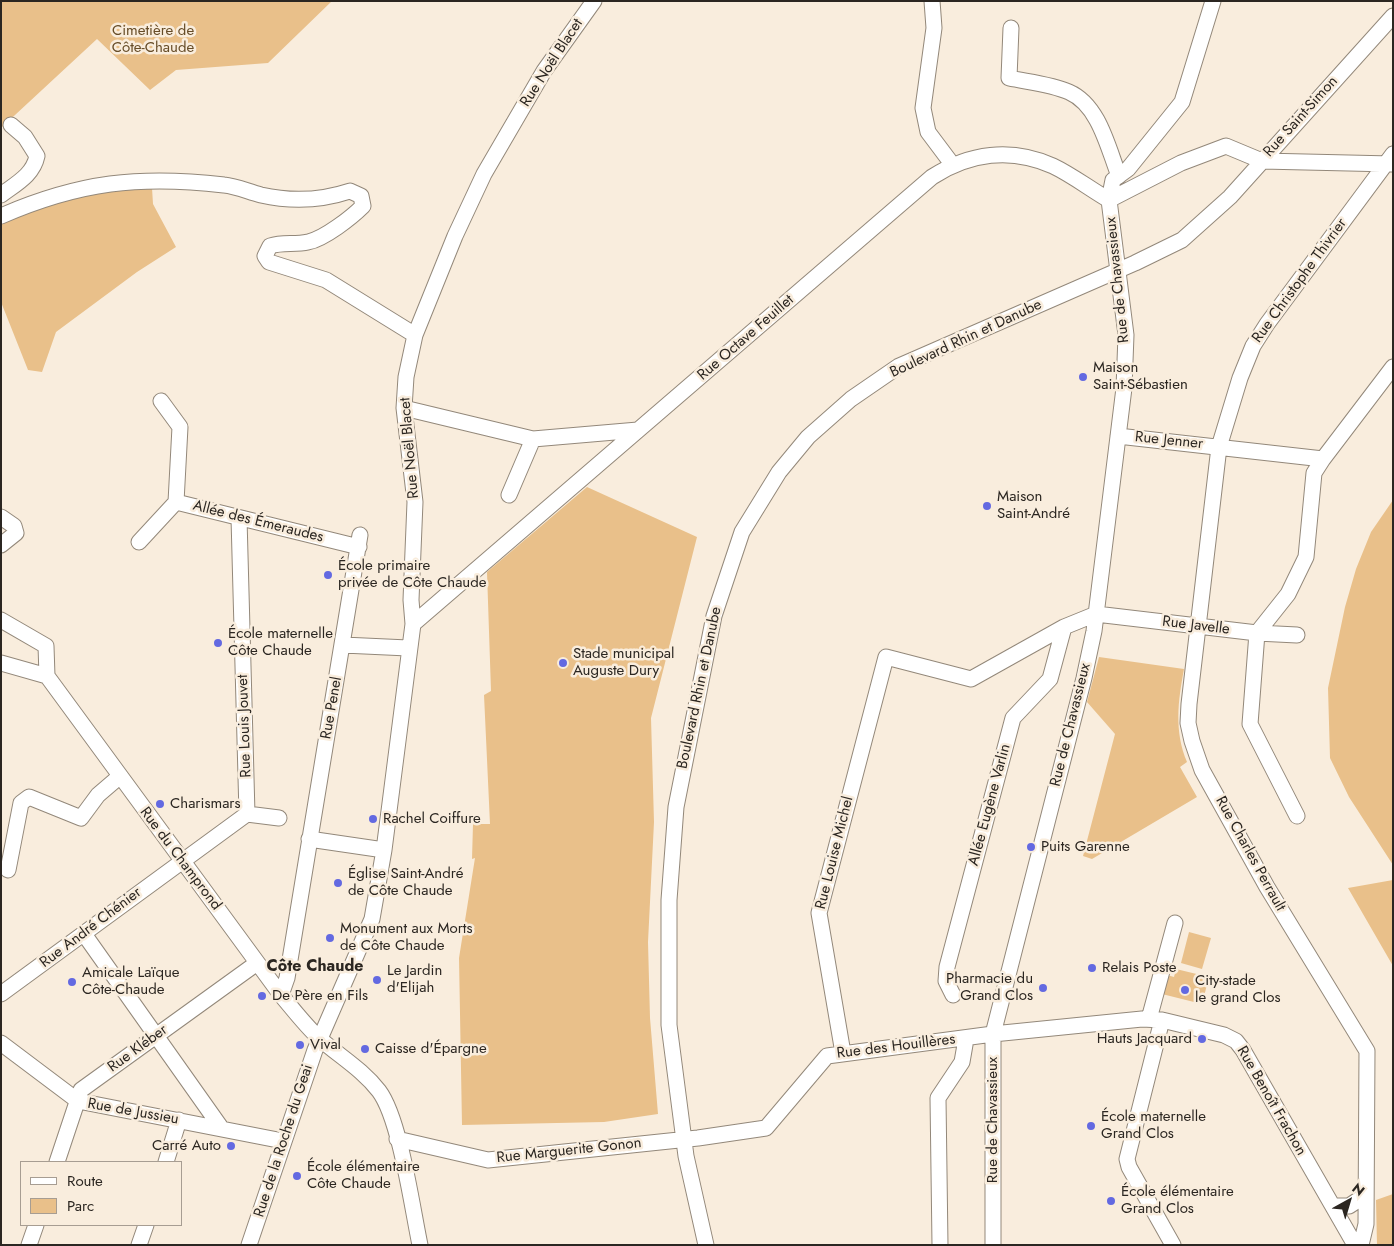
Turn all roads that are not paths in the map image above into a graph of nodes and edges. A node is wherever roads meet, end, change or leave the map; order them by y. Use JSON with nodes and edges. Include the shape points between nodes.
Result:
{"nodes":[{"id":1,"x":594,"y":1,"type":"edge"},
{"id":2,"x":932,"y":1,"type":"edge"},
{"id":3,"x":1213,"y":1,"type":"edge"},
{"id":4,"x":1393,"y":16,"type":"edge"},
{"id":5,"x":1011,"y":28,"type":"dead end"},
{"id":6,"x":11,"y":125,"type":"dead end"},
{"id":7,"x":1390,"y":161,"type":"edge"},
{"id":8,"x":1262,"y":162,"type":"junction"},
{"id":9,"x":952,"y":164,"type":"junction"},
{"id":10,"x":1119,"y":176,"type":"junction"},
{"id":11,"x":1,"y":195,"type":"edge"},
{"id":12,"x":1109,"y":200,"type":"junction"},
{"id":13,"x":1,"y":216,"type":"edge"},
{"id":14,"x":1118,"y":271,"type":"junction"},
{"id":15,"x":416,"y":336,"type":"junction"},
{"id":16,"x":1393,"y":367,"type":"edge"},
{"id":17,"x":161,"y":400,"type":"dead end"},
{"id":18,"x":404,"y":408,"type":"junction"},
{"id":19,"x":638,"y":430,"type":"junction"},
{"id":20,"x":1118,"y":436,"type":"junction"},
{"id":21,"x":533,"y":439,"type":"junction"},
{"id":22,"x":1219,"y":447,"type":"junction"},
{"id":23,"x":1323,"y":459,"type":"junction"},
{"id":24,"x":509,"y":495,"type":"dead end"},
{"id":25,"x":176,"y":502,"type":"junction"},
{"id":26,"x":1,"y":518,"type":"edge"},
{"id":27,"x":239,"y":518,"type":"junction"},
{"id":28,"x":360,"y":541,"type":"joint"},
{"id":29,"x":138,"y":542,"type":"dead end"},
{"id":30,"x":1,"y":545,"type":"edge"},
{"id":31,"x":1096,"y":614,"type":"junction"},
{"id":32,"x":1,"y":620,"type":"edge"},
{"id":33,"x":412,"y":624,"type":"junction"},
{"id":34,"x":1198,"y":626,"type":"junction"},
{"id":35,"x":1064,"y":627,"type":"junction"},
{"id":36,"x":1257,"y":633,"type":"junction"},
{"id":37,"x":1296,"y":635,"type":"dead end"},
{"id":38,"x":343,"y":645,"type":"junction"},
{"id":39,"x":408,"y":648,"type":"junction"},
{"id":40,"x":1,"y":663,"type":"edge"},
{"id":41,"x":47,"y":676,"type":"junction"},
{"id":42,"x":120,"y":777,"type":"junction"},
{"id":43,"x":247,"y":814,"type":"junction"},
{"id":44,"x":1297,"y":816,"type":"dead end"},
{"id":45,"x":279,"y":818,"type":"dead end"},
{"id":46,"x":309,"y":839,"type":"junction"},
{"id":47,"x":384,"y":850,"type":"junction"},
{"id":48,"x":181,"y":861,"type":"junction"},
{"id":49,"x":8,"y":870,"type":"dead end"},
{"id":50,"x":1175,"y":923,"type":"dead end"},
{"id":51,"x":84,"y":934,"type":"junction"},
{"id":52,"x":257,"y":963,"type":"junction"},
{"id":53,"x":1,"y":994,"type":"edge"},
{"id":54,"x":281,"y":995,"type":"junction"},
{"id":55,"x":953,"y":995,"type":"dead end"},
{"id":56,"x":1155,"y":1020,"type":"junction"},
{"id":57,"x":993,"y":1034,"type":"junction"},
{"id":58,"x":156,"y":1036,"type":"junction"},
{"id":59,"x":319,"y":1038,"type":"junction"},
{"id":60,"x":966,"y":1039,"type":"junction"},
{"id":61,"x":1,"y":1043,"type":"edge"},
{"id":62,"x":843,"y":1053,"type":"junction"},
{"id":63,"x":78,"y":1102,"type":"junction"},
{"id":64,"x":179,"y":1120,"type":"junction"},
{"id":65,"x":222,"y":1129,"type":"junction"},
{"id":66,"x":397,"y":1139,"type":"junction"},
{"id":67,"x":684,"y":1140,"type":"junction"},
{"id":68,"x":284,"y":1142,"type":"junction"},
{"id":69,"x":57,"y":1161,"type":"edge"},
{"id":70,"x":166,"y":1161,"type":"edge"},
{"id":71,"x":1366,"y":1195,"type":"junction"},
{"id":72,"x":1333,"y":1206,"type":"junction"},
{"id":73,"x":36,"y":1226,"type":"edge"},
{"id":74,"x":146,"y":1226,"type":"edge"},
{"id":75,"x":29,"y":1245,"type":"edge"},
{"id":76,"x":139,"y":1245,"type":"edge"},
{"id":77,"x":249,"y":1245,"type":"edge"},
{"id":78,"x":420,"y":1245,"type":"edge"},
{"id":79,"x":706,"y":1245,"type":"edge"},
{"id":80,"x":940,"y":1245,"type":"edge"},
{"id":81,"x":993,"y":1245,"type":"edge"},
{"id":82,"x":1173,"y":1245,"type":"edge"},
{"id":83,"x":1355,"y":1245,"type":"edge"},
{"id":84,"x":1361,"y":1245,"type":"edge"}],
"edges":[{"from":1,"to":15,"type":"street","name":"Rue Noël Blacet","via":[[544,71],[484,174],[455,236]]},
{"from":2,"to":9,"type":"street","via":[[934,28],[923,108],[928,132]]},
{"from":3,"to":10,"type":"street","via":[[1182,102]]},
{"from":4,"to":8,"type":"street","name":"Rue Saint-Simon"},
{"from":5,"to":10,"type":"street","via":[[1009,78],[1069,92],[1082,101],[1095,116]]},
{"from":6,"to":11,"type":"street","via":[[25,137],[37,156],[27,176]]},
{"from":7,"to":8,"type":"street"},
{"from":7,"to":22,"type":"street","name":"Rue Christophe Thivrier","via":[[1253,346]]},
{"from":8,"to":12,"type":"street","name":"Rue Saint-Simon","via":[[1226,146],[1181,163]]},
{"from":8,"to":14,"type":"street","name":"Boulevard Rhin et Danube","via":[[1230,197],[1182,240]]},
{"from":9,"to":12,"type":"street","name":"Rue Octave Feuillet","via":[[1003,154],[1030,159],[1053,166]]},
{"from":9,"to":19,"type":"street","name":"Rue Octave Feuillet","via":[[932,177]]},
{"from":10,"to":12,"type":"street","via":[[1113,180]]},
{"from":12,"to":14,"type":"street","name":"Rue de Chavassieux"},
{"from":13,"to":15,"type":"street","via":[[49,197],[115,181],[226,185],[298,201],[332,198],[350,191],[361,196],[362,206],[350,219],[309,242],[282,242],[270,246],[265,256],[269,262],[326,280]]},
{"from":14,"to":20,"type":"street","name":"Rue de Chavassieux","via":[[1126,335]]},
{"from":14,"to":67,"type":"street","name":"Boulevard Rhin et Danube","via":[[899,366],[851,399],[808,437],[779,472],[742,532],[714,616],[676,807],[669,900],[669,1025]]},
{"from":15,"to":18,"type":"street","name":"Rue Noël Blacet","via":[[406,377]]},
{"from":16,"to":23,"type":"street"},
{"from":17,"to":25,"type":"street","name":"Allée des Émeraudes","via":[[180,427]]},
{"from":18,"to":21,"type":"street"},
{"from":18,"to":33,"type":"street","name":"Rue Noël Blacet","via":[[415,502]]},
{"from":19,"to":21,"type":"street"},
{"from":19,"to":33,"type":"street","name":"Rue Octave Feuillet"},
{"from":20,"to":22,"type":"street","name":"Rue Jenner"},
{"from":20,"to":31,"type":"street","name":"Rue de Chavassieux"},
{"from":21,"to":24,"type":"street"},
{"from":22,"to":23,"type":"street","name":"Rue Jenner"},
{"from":22,"to":34,"type":"street","name":"Rue Charles Perrault"},
{"from":23,"to":36,"type":"street","via":[[1314,473],[1306,557],[1288,594]]},
{"from":25,"to":27,"type":"street","name":"Allée des Émeraudes"},
{"from":25,"to":29,"type":"street"},
{"from":26,"to":30,"type":"street","via":[[14,526],[16,533]]},
{"from":27,"to":28,"type":"street","name":"Allée des Émeraudes"},
{"from":27,"to":43,"type":"street","name":"Rue Louis Jouvet"},
{"from":28,"to":38,"type":"street","name":"Rue Penel"},
{"from":31,"to":34,"type":"street","name":"Rue Javelle"},
{"from":31,"to":35,"type":"street"},
{"from":31,"to":57,"type":"street","name":"Rue de Chavassieux","via":[[1084,678]]},
{"from":32,"to":41,"type":"street","via":[[46,646]]},
{"from":33,"to":39,"type":"street","name":"Rue Noël Blacet"},
{"from":34,"to":36,"type":"street","name":"Rue Javelle"},
{"from":34,"to":71,"type":"street","name":"Rue Charles Perrault","via":[[1188,723],[1202,770],[1267,887],[1367,1051]]},
{"from":35,"to":55,"type":"street","name":"Allée Eugène Varlin","via":[[1050,679],[1013,718],[947,967],[946,981]]},
{"from":35,"to":62,"type":"street","name":"Rue Louise Michel","via":[[971,679],[886,657],[818,913]]},
{"from":36,"to":37,"type":"street","name":"Rue Javelle"},
{"from":36,"to":44,"type":"street","via":[[1250,724]]},
{"from":38,"to":39,"type":"street"},
{"from":38,"to":46,"type":"street","name":"Rue Penel"},
{"from":39,"to":47,"type":"street","name":"Rue Noël Blacet"},
{"from":40,"to":41,"type":"street"},
{"from":41,"to":42,"type":"street","name":"Rue du Champrond"},
{"from":42,"to":48,"type":"street","name":"Rue du Champrond"},
{"from":42,"to":49,"type":"street","via":[[98,795],[81,818],[29,798],[21,803]]},
{"from":43,"to":45,"type":"street"},
{"from":43,"to":48,"type":"street","name":"Rue André Chénier"},
{"from":46,"to":47,"type":"street"},
{"from":46,"to":54,"type":"street","name":"Rue Penel","via":[[287,978]]},
{"from":47,"to":59,"type":"street","name":"Rue de la Roche du Geai","via":[[372,919]]},
{"from":48,"to":51,"type":"street","name":"Rue André Chénier"},
{"from":48,"to":52,"type":"street","name":"Rue du Champrond"},
{"from":50,"to":56,"type":"street"},
{"from":51,"to":53,"type":"street","name":"Rue André Chénier"},
{"from":51,"to":58,"type":"street"},
{"from":52,"to":54,"type":"street","name":"Rue du Champrond"},
{"from":52,"to":58,"type":"street","name":"Rue Kléber"},
{"from":54,"to":59,"type":"street","name":"Rue du Champrond"},
{"from":56,"to":57,"type":"street","name":"Rue Benoît Frachon"},
{"from":56,"to":72,"type":"street","name":"Rue Benoît Frachon","via":[[1224,1035],[1236,1041]]},
{"from":56,"to":82,"type":"street","via":[[1127,1159]]},
{"from":57,"to":60,"type":"street","name":"Rue des Houillères"},
{"from":57,"to":81,"type":"street","name":"Rue de Chavassieux"},
{"from":58,"to":63,"type":"street","name":"Rue Kléber","via":[[80,1090]]},
{"from":58,"to":65,"type":"street"},
{"from":59,"to":66,"type":"street","name":"Rue du Champrond","via":[[366,1076],[380,1092]]},
{"from":59,"to":68,"type":"street","name":"Rue de la Roche du Geai"},
{"from":60,"to":62,"type":"street","name":"Rue des Houillères"},
{"from":60,"to":80,"type":"street","via":[[962,1062],[938,1098]]},
{"from":61,"to":63,"type":"street","name":"Rue de Jussieu"},
{"from":62,"to":67,"type":"street","name":"Rue des Houillères","via":[[827,1056],[766,1128]]},
{"from":63,"to":64,"type":"street","name":"Rue de Jussieu"},
{"from":63,"to":69,"type":"street","name":"Rue Kléber"},
{"from":64,"to":65,"type":"street","name":"Rue de Jussieu"},
{"from":64,"to":70,"type":"street"},
{"from":65,"to":68,"type":"street","name":"Rue de Jussieu"},
{"from":66,"to":67,"type":"street","name":"Rue Marguerite Gonon","via":[[488,1160]]},
{"from":66,"to":78,"type":"street","name":"Rue du Champrond"},
{"from":67,"to":79,"type":"street","name":"Boulevard Rhin et Danube"},
{"from":68,"to":77,"type":"street","name":"Rue de la Roche du Geai"},
{"from":71,"to":72,"type":"street","via":[[1349,1206]]},
{"from":71,"to":84,"type":"street","name":"Rue Charles Perrault","via":[[1366,1224]]},
{"from":72,"to":83,"type":"street","name":"Rue Benoît Frachon"},
{"from":73,"to":75,"type":"street"},
{"from":74,"to":76,"type":"street"}]}
